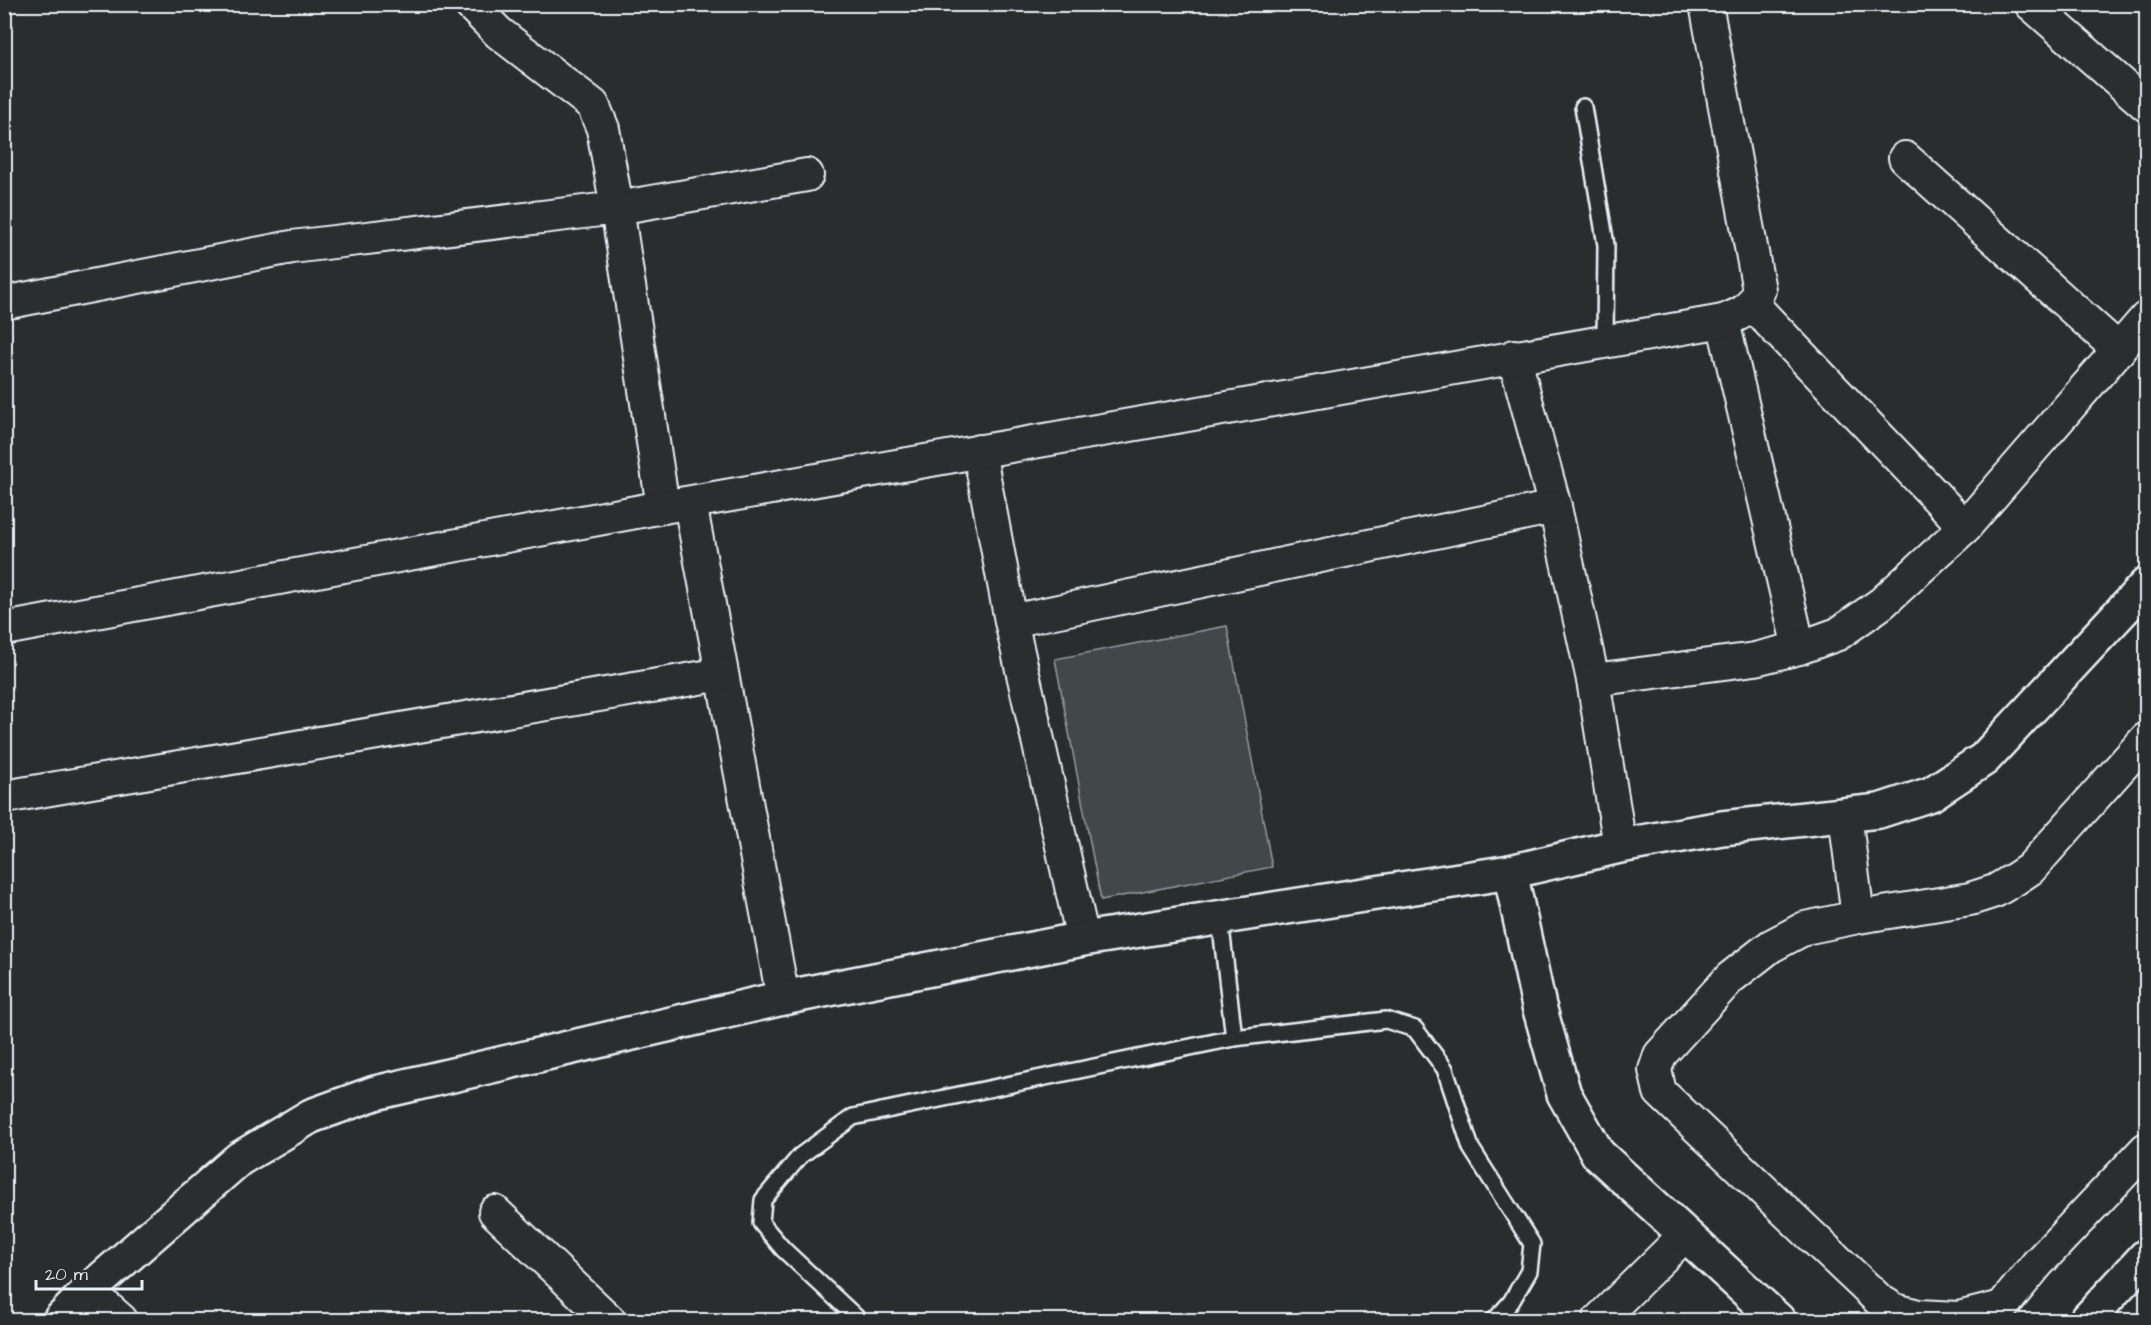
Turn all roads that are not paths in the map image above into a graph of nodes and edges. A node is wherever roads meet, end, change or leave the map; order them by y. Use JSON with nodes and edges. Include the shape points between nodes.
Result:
{"nodes":[{"id":1,"x":470,"y":4,"type":"edge"},
{"id":2,"x":1706,"y":4,"type":"edge"},
{"id":3,"x":2031,"y":4,"type":"edge"},
{"id":4,"x":2146,"y":105,"type":"edge"},
{"id":5,"x":1583,"y":107,"type":"dead end"},
{"id":6,"x":1905,"y":158,"type":"dead end"},
{"id":7,"x":807,"y":175,"type":"dead end"},
{"id":8,"x":617,"y":208,"type":"junction"},
{"id":9,"x":4,"y":303,"type":"edge"},
{"id":10,"x":1753,"y":305,"type":"junction"},
{"id":11,"x":2146,"y":318,"type":"edge"},
{"id":12,"x":1723,"y":321,"type":"junction"},
{"id":13,"x":1605,"y":340,"type":"junction"},
{"id":14,"x":2119,"y":350,"type":"junction"},
{"id":15,"x":1514,"y":356,"type":"junction"},
{"id":16,"x":979,"y":451,"type":"junction"},
{"id":17,"x":676,"y":505,"type":"junction"},
{"id":18,"x":1555,"y":507,"type":"junction"},
{"id":19,"x":1965,"y":527,"type":"junction"},
{"id":20,"x":2146,"y":585,"type":"edge"},
{"id":21,"x":1011,"y":621,"type":"junction"},
{"id":22,"x":4,"y":629,"type":"edge"},
{"id":23,"x":1798,"y":648,"type":"junction"},
{"id":24,"x":722,"y":674,"type":"junction"},
{"id":25,"x":1593,"y":680,"type":"junction"},
{"id":26,"x":2146,"y":739,"type":"edge"},
{"id":27,"x":4,"y":798,"type":"edge"},
{"id":28,"x":1845,"y":815,"type":"junction"},
{"id":29,"x":1620,"y":846,"type":"junction"},
{"id":30,"x":1510,"y":872,"type":"junction"},
{"id":31,"x":1858,"y":916,"type":"junction"},
{"id":32,"x":1220,"y":919,"type":"junction"},
{"id":33,"x":1083,"y":939,"type":"junction"},
{"id":34,"x":783,"y":998,"type":"junction"},
{"id":35,"x":1234,"y":1038,"type":"junction"},
{"id":36,"x":2146,"y":1149,"type":"edge"},
{"id":37,"x":495,"y":1212,"type":"dead end"},
{"id":38,"x":1685,"y":1235,"type":"junction"},
{"id":39,"x":2146,"y":1256,"type":"edge"},
{"id":40,"x":88,"y":1291,"type":"junction"},
{"id":41,"x":60,"y":1320,"type":"edge"},
{"id":42,"x":121,"y":1320,"type":"edge"},
{"id":43,"x":609,"y":1320,"type":"edge"},
{"id":44,"x":859,"y":1320,"type":"edge"},
{"id":45,"x":1495,"y":1320,"type":"edge"},
{"id":46,"x":1599,"y":1320,"type":"edge"},
{"id":47,"x":1778,"y":1320,"type":"edge"},
{"id":48,"x":2087,"y":1320,"type":"edge"}],
"edges":[{"from":1,"to":8,"type":"street","via":[[499,33],[593,105],[603,129]]},
{"from":2,"to":10,"type":"street","via":[[1759,290]]},
{"from":3,"to":4,"type":"street"},
{"from":5,"to":13,"type":"lane","via":[[1606,245]]},
{"from":6,"to":14,"type":"street"},
{"from":7,"to":8,"type":"street"},
{"from":8,"to":9,"type":"street","via":[[292,247]]},
{"from":8,"to":17,"type":"street"},
{"from":10,"to":12,"type":"street"},
{"from":10,"to":19,"type":"street"},
{"from":11,"to":14,"type":"street"},
{"from":12,"to":13,"type":"street"},
{"from":12,"to":23,"type":"street"},
{"from":13,"to":15,"type":"street"},
{"from":14,"to":19,"type":"street"},
{"from":15,"to":16,"type":"street"},
{"from":15,"to":18,"type":"street"},
{"from":16,"to":17,"type":"street"},
{"from":16,"to":21,"type":"street"},
{"from":17,"to":22,"type":"street"},
{"from":17,"to":24,"type":"street"},
{"from":18,"to":21,"type":"street"},
{"from":18,"to":25,"type":"street"},
{"from":19,"to":23,"type":"street","via":[[1882,603],[1838,634]]},
{"from":20,"to":28,"type":"street","via":[[1984,759],[1931,794],[1879,810]]},
{"from":21,"to":33,"type":"street"},
{"from":23,"to":25,"type":"street","via":[[1755,659]]},
{"from":24,"to":27,"type":"street"},
{"from":24,"to":34,"type":"street"},
{"from":25,"to":29,"type":"street"},
{"from":26,"to":31,"type":"street","via":[[2031,869],[2015,879],[1970,899]]},
{"from":28,"to":29,"type":"street","via":[[1722,828]]},
{"from":28,"to":31,"type":"street"},
{"from":29,"to":30,"type":"street"},
{"from":30,"to":32,"type":"street"},
{"from":30,"to":38,"type":"street","via":[[1539,1006],[1564,1094],[1598,1154]]},
{"from":31,"to":36,"type":"street","via":[[1805,928],[1771,946],[1730,978],[1660,1055],[1655,1070],[1660,1092],[1879,1300],[1895,1310],[1918,1316],[1959,1318],[2002,1307],[2038,1263]]},
{"from":32,"to":33,"type":"street"},
{"from":32,"to":35,"type":"lane"},
{"from":33,"to":34,"type":"street"},
{"from":34,"to":40,"type":"street","via":[[375,1093],[311,1116],[239,1160]]},
{"from":35,"to":44,"type":"lane","via":[[853,1118],[800,1156],[763,1200],[761,1223],[783,1249]]},
{"from":35,"to":45,"type":"lane","via":[[1386,1020],[1415,1029],[1445,1069],[1471,1148],[1532,1244],[1529,1271]]},
{"from":37,"to":43,"type":"street"},
{"from":38,"to":46,"type":"street"},
{"from":38,"to":47,"type":"street"},
{"from":39,"to":48,"type":"street"},
{"from":40,"to":41,"type":"street"},
{"from":40,"to":42,"type":"street"}]}
